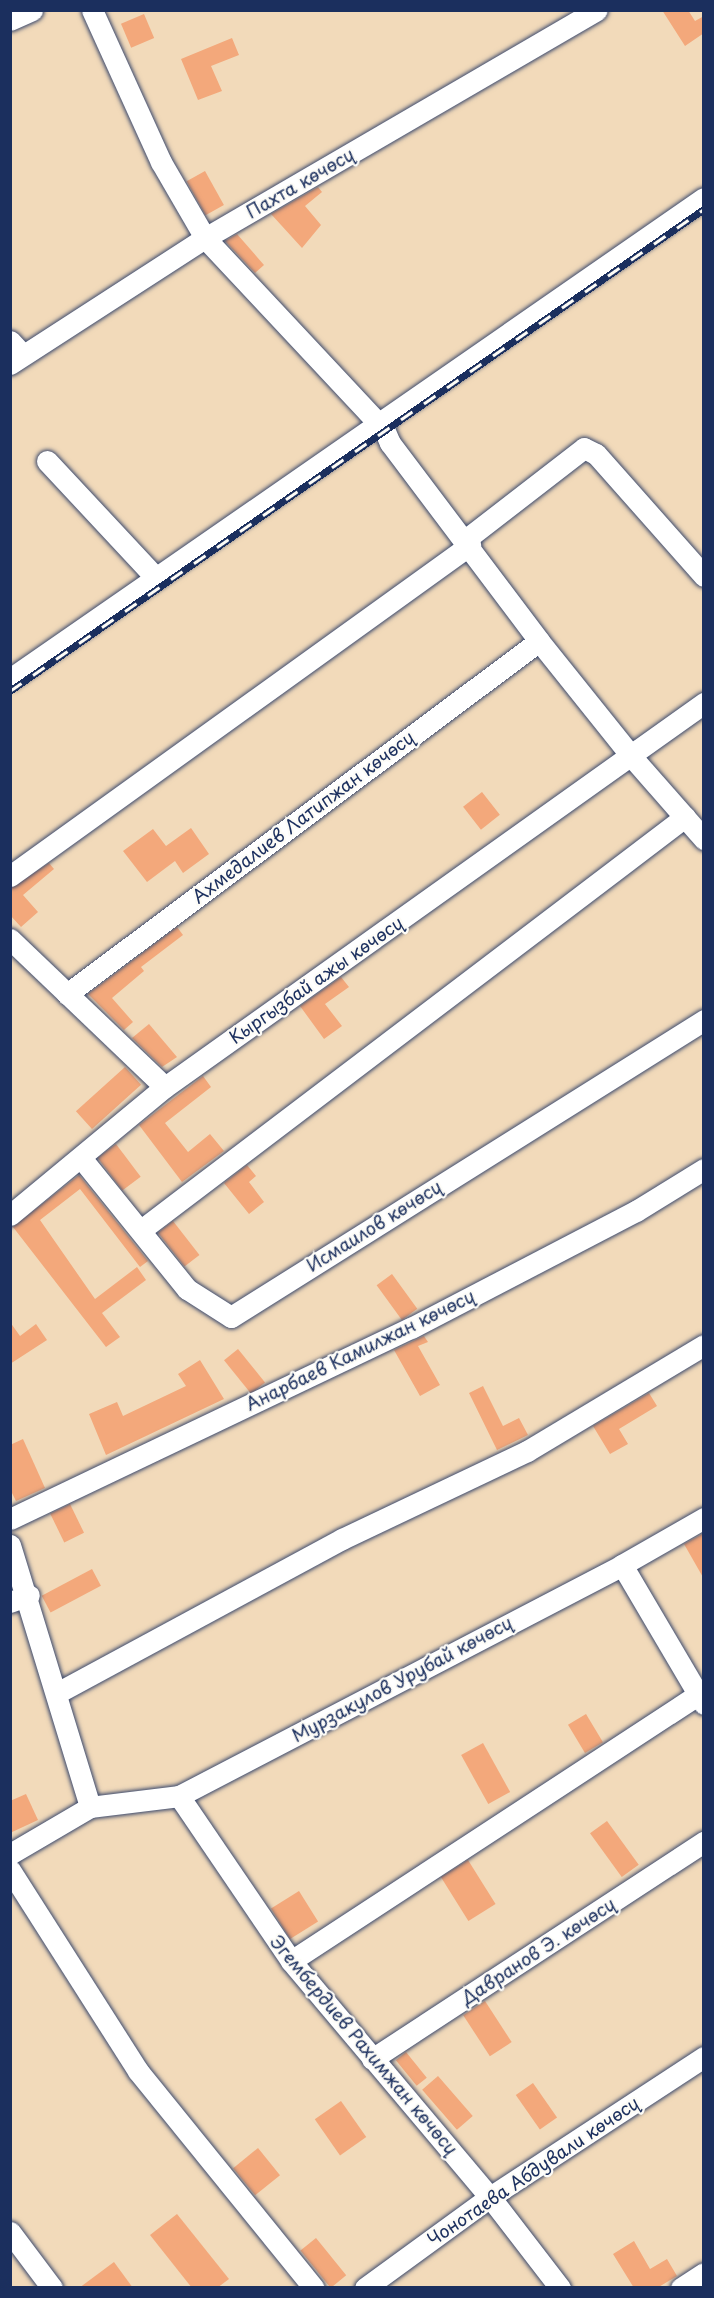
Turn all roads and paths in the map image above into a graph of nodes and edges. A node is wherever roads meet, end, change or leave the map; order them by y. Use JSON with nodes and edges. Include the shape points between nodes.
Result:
{"nodes":[{"id":1,"x":32,"y":10,"type":"edge"},
{"id":2,"x":92,"y":10,"type":"edge"},
{"id":3,"x":596,"y":10,"type":"edge"},
{"id":4,"x":10,"y":20,"type":"edge"},
{"id":5,"x":704,"y":198,"type":"edge"},
{"id":6,"x":205,"y":238,"type":"junction"},
{"id":7,"x":15,"y":353,"type":"edge"},
{"id":8,"x":378,"y":423,"type":"junction"},
{"id":9,"x":47,"y":461,"type":"dead end"},
{"id":10,"x":467,"y":543,"type":"junction"},
{"id":11,"x":704,"y":576,"type":"edge"},
{"id":12,"x":156,"y":578,"type":"junction"},
{"id":13,"x":539,"y":640,"type":"junction"},
{"id":14,"x":10,"y":679,"type":"edge"},
{"id":15,"x":704,"y":703,"type":"edge"},
{"id":16,"x":631,"y":756,"type":"junction"},
{"id":17,"x":685,"y":817,"type":"junction"},
{"id":18,"x":704,"y":839,"type":"edge"},
{"id":19,"x":10,"y":876,"type":"edge"},
{"id":20,"x":10,"y":939,"type":"edge"},
{"id":21,"x":68,"y":994,"type":"junction"},
{"id":22,"x":704,"y":1020,"type":"edge"},
{"id":23,"x":165,"y":1087,"type":"junction"},
{"id":24,"x":82,"y":1159,"type":"junction"},
{"id":25,"x":704,"y":1169,"type":"edge"},
{"id":26,"x":10,"y":1215,"type":"edge"},
{"id":27,"x":141,"y":1230,"type":"junction"},
{"id":28,"x":704,"y":1344,"type":"edge"},
{"id":29,"x":704,"y":1518,"type":"edge"},
{"id":30,"x":10,"y":1519,"type":"edge"},
{"id":31,"x":10,"y":1545,"type":"edge"},
{"id":32,"x":622,"y":1565,"type":"junction"},
{"id":33,"x":20,"y":1598,"type":"edge"},
{"id":34,"x":57,"y":1693,"type":"junction"},
{"id":35,"x":701,"y":1699,"type":"edge"},
{"id":36,"x":179,"y":1796,"type":"junction"},
{"id":37,"x":90,"y":1807,"type":"junction"},
{"id":38,"x":704,"y":1842,"type":"edge"},
{"id":39,"x":10,"y":1854,"type":"edge"},
{"id":40,"x":10,"y":1870,"type":"edge"},
{"id":41,"x":291,"y":1961,"type":"junction"},
{"id":42,"x":704,"y":2057,"type":"edge"},
{"id":43,"x":372,"y":2059,"type":"junction"},
{"id":44,"x":490,"y":2197,"type":"junction"},
{"id":45,"x":10,"y":2232,"type":"edge"},
{"id":46,"x":704,"y":2273,"type":"edge"},
{"id":47,"x":52,"y":2288,"type":"edge"},
{"id":48,"x":314,"y":2288,"type":"edge"},
{"id":49,"x":365,"y":2288,"type":"edge"},
{"id":50,"x":560,"y":2288,"type":"edge"},
{"id":51,"x":681,"y":2288,"type":"edge"}],
"edges":[{"from":1,"to":4,"type":"street"},
{"from":2,"to":6,"type":"street","via":[[161,162]]},
{"from":3,"to":6,"type":"street","name":"Пахта көчөсү"},
{"from":5,"to":8,"type":"street"},
{"from":6,"to":7,"type":"street","name":"Пахта көчөсү"},
{"from":6,"to":8,"type":"street"},
{"from":8,"to":10,"type":"street"},
{"from":8,"to":12,"type":"street"},
{"from":9,"to":12,"type":"street"},
{"from":10,"to":11,"type":"street","via":[[584,448],[596,454]]},
{"from":10,"to":13,"type":"street"},
{"from":10,"to":19,"type":"street"},
{"from":12,"to":14,"type":"street"},
{"from":13,"to":16,"type":"street"},
{"from":13,"to":21,"type":"street","name":"Ахмедалиев Латипжан көчөсү"},
{"from":15,"to":16,"type":"street","name":"Кыргызбай ажы көчөсү"},
{"from":16,"to":17,"type":"street"},
{"from":16,"to":23,"type":"street","name":"Кыргызбай ажы көчөсү"},
{"from":17,"to":18,"type":"street"},
{"from":17,"to":27,"type":"street"},
{"from":20,"to":21,"type":"street"},
{"from":21,"to":23,"type":"street"},
{"from":22,"to":27,"type":"street","name":"Исмаилов көчөсү","via":[[231,1317],[187,1289]]},
{"from":23,"to":24,"type":"street","name":"Кыргызбай ажы көчөсү"},
{"from":24,"to":26,"type":"street","name":"Кыргызбай ажы көчөсү"},
{"from":24,"to":27,"type":"street","name":"Исмаилов көчөсү"},
{"from":25,"to":30,"type":"street","name":"Анарбаев Камилжан көчөсү","via":[[636,1211],[411,1329]]},
{"from":28,"to":34,"type":"street","via":[[527,1451],[342,1539]]},
{"from":29,"to":32,"type":"street","name":"Мурзакулов Урубай көчөсү"},
{"from":31,"to":33,"type":"street"},
{"from":32,"to":35,"type":"street"},
{"from":32,"to":36,"type":"street","name":"Мурзакулов Урубай көчөсү"},
{"from":33,"to":34,"type":"street"},
{"from":34,"to":37,"type":"street"},
{"from":35,"to":41,"type":"street"},
{"from":36,"to":37,"type":"street","name":"Мурзакулов Урубай көчөсү"},
{"from":36,"to":41,"type":"street","name":"Эгембердиев Рахимжан көчөсү"},
{"from":37,"to":39,"type":"street"},
{"from":38,"to":43,"type":"street","name":"Давранов Э. көчөсү"},
{"from":40,"to":48,"type":"street","via":[[138,2071]]},
{"from":41,"to":43,"type":"street","name":"Эгембердиев Рахимжан көчөсү"},
{"from":42,"to":44,"type":"street","name":"Чонотаева Абдували көчөсү"},
{"from":43,"to":44,"type":"street","name":"Эгембердиев Рахимжан көчөсү"},
{"from":44,"to":49,"type":"street","name":"Чонотаева Абдували көчөсү"},
{"from":44,"to":50,"type":"street","name":"Эгембердиев Рахимжан көчөсү"},
{"from":45,"to":47,"type":"street"},
{"from":46,"to":51,"type":"street"}]}
